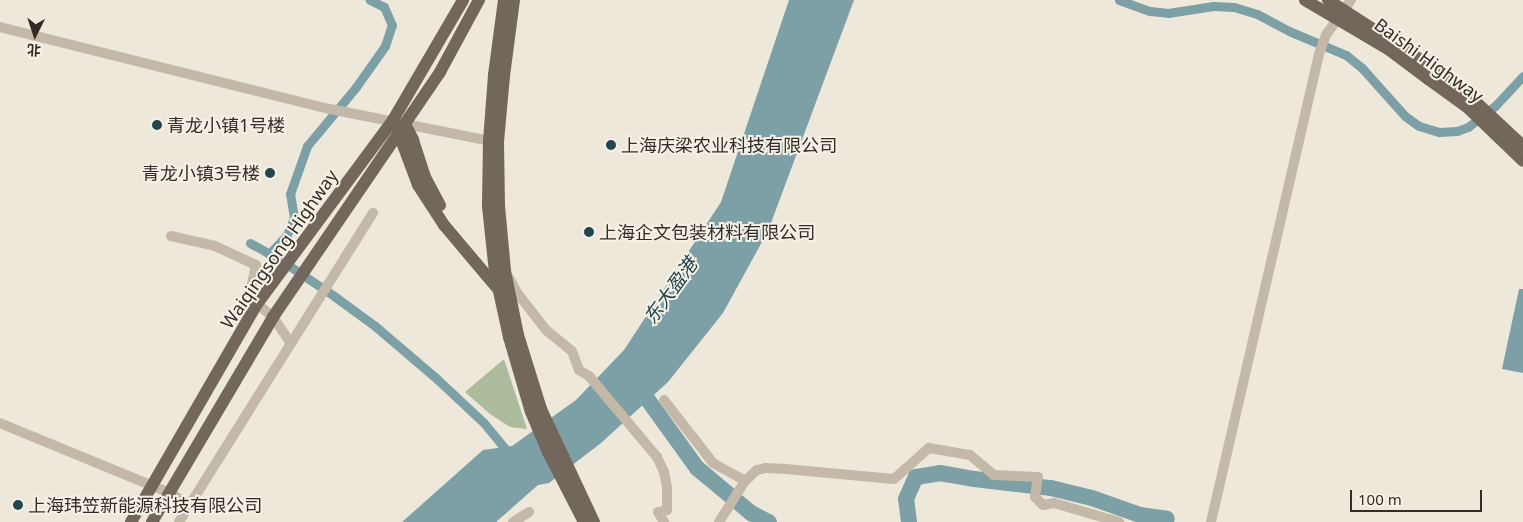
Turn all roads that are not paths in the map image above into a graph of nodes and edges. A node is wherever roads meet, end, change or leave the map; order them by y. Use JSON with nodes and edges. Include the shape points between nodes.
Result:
{"nodes":[{"id":1,"x":464,"y":0,"type":"edge"},
{"id":2,"x":479,"y":0,"type":"edge"},
{"id":3,"x":504,"y":0,"type":"edge"},
{"id":4,"x":514,"y":0,"type":"edge"},
{"id":5,"x":1305,"y":0,"type":"edge"},
{"id":6,"x":1328,"y":0,"type":"edge"},
{"id":7,"x":1344,"y":9,"type":"edge"},
{"id":8,"x":0,"y":27,"type":"edge"},
{"id":9,"x":399,"y":126,"type":"junction"},
{"id":10,"x":1499,"y":130,"type":"junction"},
{"id":11,"x":493,"y":141,"type":"junction"},
{"id":12,"x":1523,"y":146,"type":"edge"},
{"id":13,"x":1523,"y":161,"type":"edge"},
{"id":14,"x":373,"y":213,"type":"dead end"},
{"id":15,"x":170,"y":236,"type":"dead end"},
{"id":16,"x":501,"y":273,"type":"junction"},
{"id":17,"x":504,"y":291,"type":"junction"},
{"id":18,"x":257,"y":304,"type":"junction"},
{"id":19,"x":273,"y":317,"type":"junction"},
{"id":20,"x":291,"y":344,"type":"junction"},
{"id":21,"x":664,"y":400,"type":"dead end"},
{"id":22,"x":0,"y":423,"type":"edge"},
{"id":23,"x":743,"y":485,"type":"junction"},
{"id":24,"x":151,"y":486,"type":"junction"},
{"id":25,"x":571,"y":488,"type":"junction"},
{"id":26,"x":170,"y":493,"type":"junction"},
{"id":27,"x":190,"y":505,"type":"junction"},
{"id":28,"x":529,"y":512,"type":"dead end"},
{"id":29,"x":131,"y":522,"type":"edge"},
{"id":30,"x":152,"y":522,"type":"edge"},
{"id":31,"x":179,"y":522,"type":"edge"},
{"id":32,"x":513,"y":522,"type":"edge"},
{"id":33,"x":584,"y":522,"type":"edge"},
{"id":34,"x":594,"y":522,"type":"edge"},
{"id":35,"x":664,"y":522,"type":"edge"},
{"id":36,"x":719,"y":522,"type":"edge"},
{"id":37,"x":1119,"y":522,"type":"edge"},
{"id":38,"x":1212,"y":522,"type":"edge"}],
"edges":[{"from":1,"to":9,"type":"main road","name":"Waiqingsong Highway"},
{"from":2,"to":9,"type":"main road","name":"Waiqingsong Highway","via":[[440,72]]},
{"from":3,"to":11,"type":"main road","via":[[494,75]]},
{"from":4,"to":11,"type":"main road"},
{"from":5,"to":7,"type":"main road","name":"Baishi Highway"},
{"from":6,"to":7,"type":"main road","name":"Baishi Highway"},
{"from":7,"to":10,"type":"main road","name":"Baishi Highway","via":[[1426,63]]},
{"from":7,"to":38,"type":"street","via":[[1326,35],[1319,54]]},
{"from":8,"to":9,"type":"street"},
{"from":9,"to":11,"type":"street"},
{"from":9,"to":16,"type":"main road","via":[[413,140],[425,178],[445,215]]},
{"from":9,"to":17,"type":"main road","via":[[418,186],[444,225]]},
{"from":9,"to":18,"type":"main road","name":"Waiqingsong Highway","via":[[299,245]]},
{"from":9,"to":19,"type":"main road","name":"Waiqingsong Highway"},
{"from":10,"to":12,"type":"main road","name":"Baishi Highway"},
{"from":10,"to":13,"type":"main road","name":"Baishi Highway"},
{"from":11,"to":16,"type":"main road","via":[[488,206]]},
{"from":14,"to":20,"type":"street"},
{"from":15,"to":18,"type":"street","via":[[215,246],[256,265],[251,289]]},
{"from":16,"to":17,"type":"main road"},
{"from":16,"to":35,"type":"street","via":[[546,330],[572,351],[580,370],[589,376],[657,457],[667,488],[667,510],[660,510],[658,514]]},
{"from":17,"to":25,"type":"main road","via":[[509,337],[536,410]]},
{"from":18,"to":19,"type":"street"},
{"from":18,"to":24,"type":"main road","name":"Waiqingsong Highway"},
{"from":19,"to":20,"type":"street"},
{"from":19,"to":26,"type":"main road","name":"Waiqingsong Highway"},
{"from":20,"to":27,"type":"street"},
{"from":21,"to":23,"type":"street","via":[[713,463]]},
{"from":22,"to":24,"type":"street"},
{"from":23,"to":36,"type":"street"},
{"from":23,"to":37,"type":"street","via":[[756,470],[766,468],[894,479],[929,448],[970,455],[994,475],[1038,477],[1035,497],[1043,505],[1054,503]]},
{"from":24,"to":26,"type":"street"},
{"from":24,"to":29,"type":"main road","name":"Waiqingsong Highway"},
{"from":25,"to":33,"type":"main road"},
{"from":25,"to":34,"type":"main road"},
{"from":26,"to":27,"type":"street"},
{"from":26,"to":30,"type":"main road","name":"Waiqingsong Highway"},
{"from":27,"to":31,"type":"street"},
{"from":28,"to":32,"type":"street"}]}
